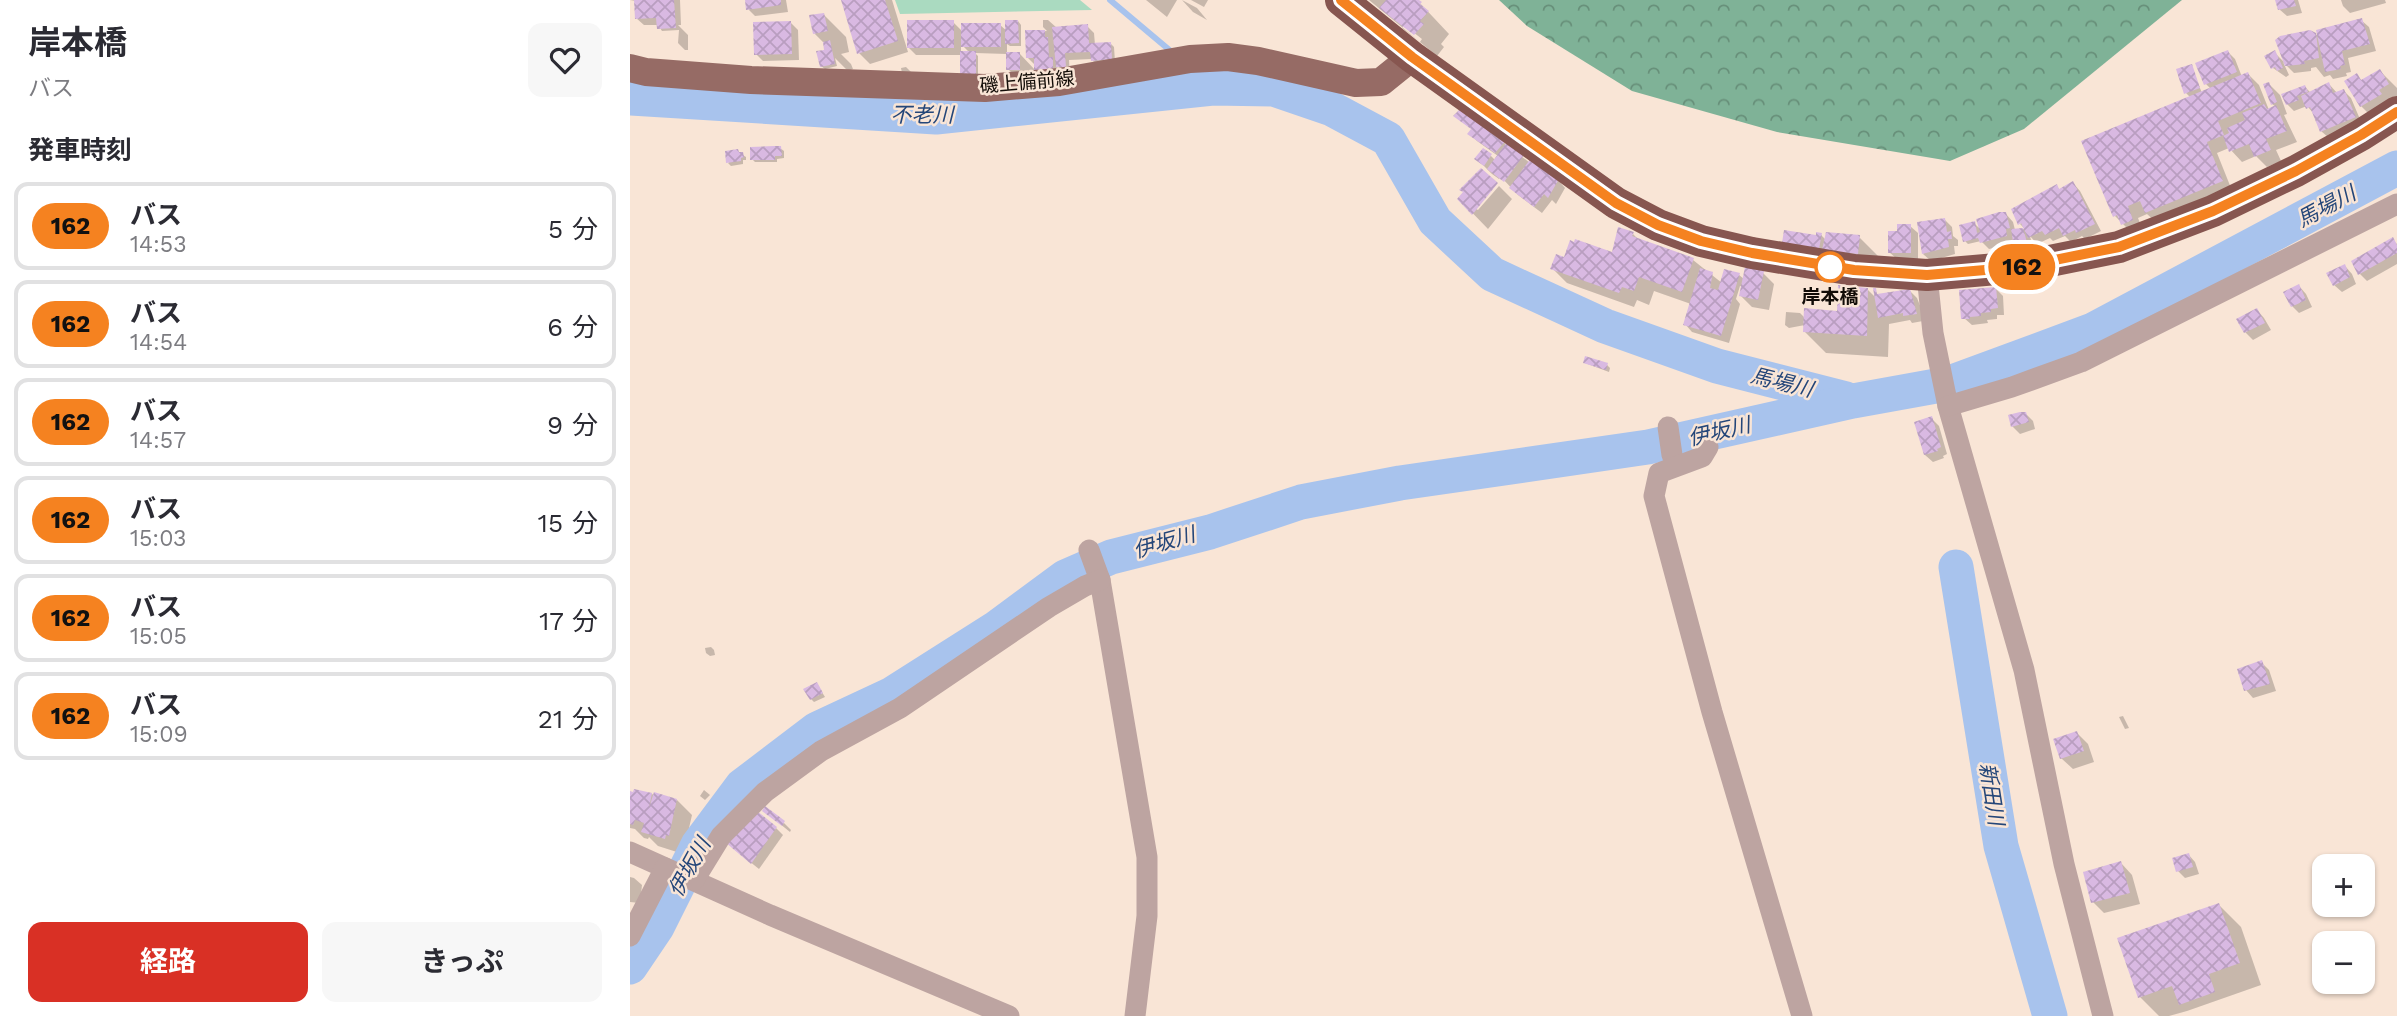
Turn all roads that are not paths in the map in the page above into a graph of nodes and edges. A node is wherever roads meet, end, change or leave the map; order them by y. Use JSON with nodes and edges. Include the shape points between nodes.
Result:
{"nodes":[{"id":1,"x":1341,"y":0,"type":"edge"},
{"id":2,"x":1412,"y":57,"type":"junction"},
{"id":3,"x":630,"y":68,"type":"edge"},
{"id":4,"x":2397,"y":112,"type":"edge"},
{"id":5,"x":2397,"y":204,"type":"edge"},
{"id":6,"x":1927,"y":275,"type":"junction"},
{"id":7,"x":1947,"y":401,"type":"junction"},
{"id":8,"x":1709,"y":447,"type":"dead end"},
{"id":9,"x":630,"y":852,"type":"edge"},
{"id":10,"x":680,"y":874,"type":"junction"},
{"id":11,"x":630,"y":936,"type":"edge"},
{"id":12,"x":1009,"y":1016,"type":"edge"},
{"id":13,"x":1135,"y":1016,"type":"edge"},
{"id":14,"x":1802,"y":1016,"type":"edge"},
{"id":15,"x":2103,"y":1016,"type":"edge"}],
"edges":[{"from":1,"to":2,"type":"highway"},
{"from":2,"to":3,"type":"main road","name":"磯上備前線","via":[[1381,82],[1356,83],[1228,57],[985,88],[751,80]]},
{"from":2,"to":6,"type":"highway","via":[[1616,203],[1658,225],[1763,256]]},
{"from":4,"to":6,"type":"highway","via":[[2284,177],[2213,211],[2119,247],[2020,267]]},
{"from":5,"to":7,"type":"street","via":[[2081,362],[2012,387]]},
{"from":6,"to":7,"type":"street"},
{"from":7,"to":15,"type":"street","via":[[2024,670],[2064,864]]},
{"from":8,"to":14,"type":"street","via":[[1702,457],[1659,473],[1654,496]]},
{"from":9,"to":10,"type":"street"},
{"from":10,"to":11,"type":"street"},
{"from":10,"to":12,"type":"street"},
{"from":10,"to":13,"type":"street","via":[[765,792],[821,751],[900,708],[1085,586],[1094,565],[1147,857],[1147,916]]}]}
